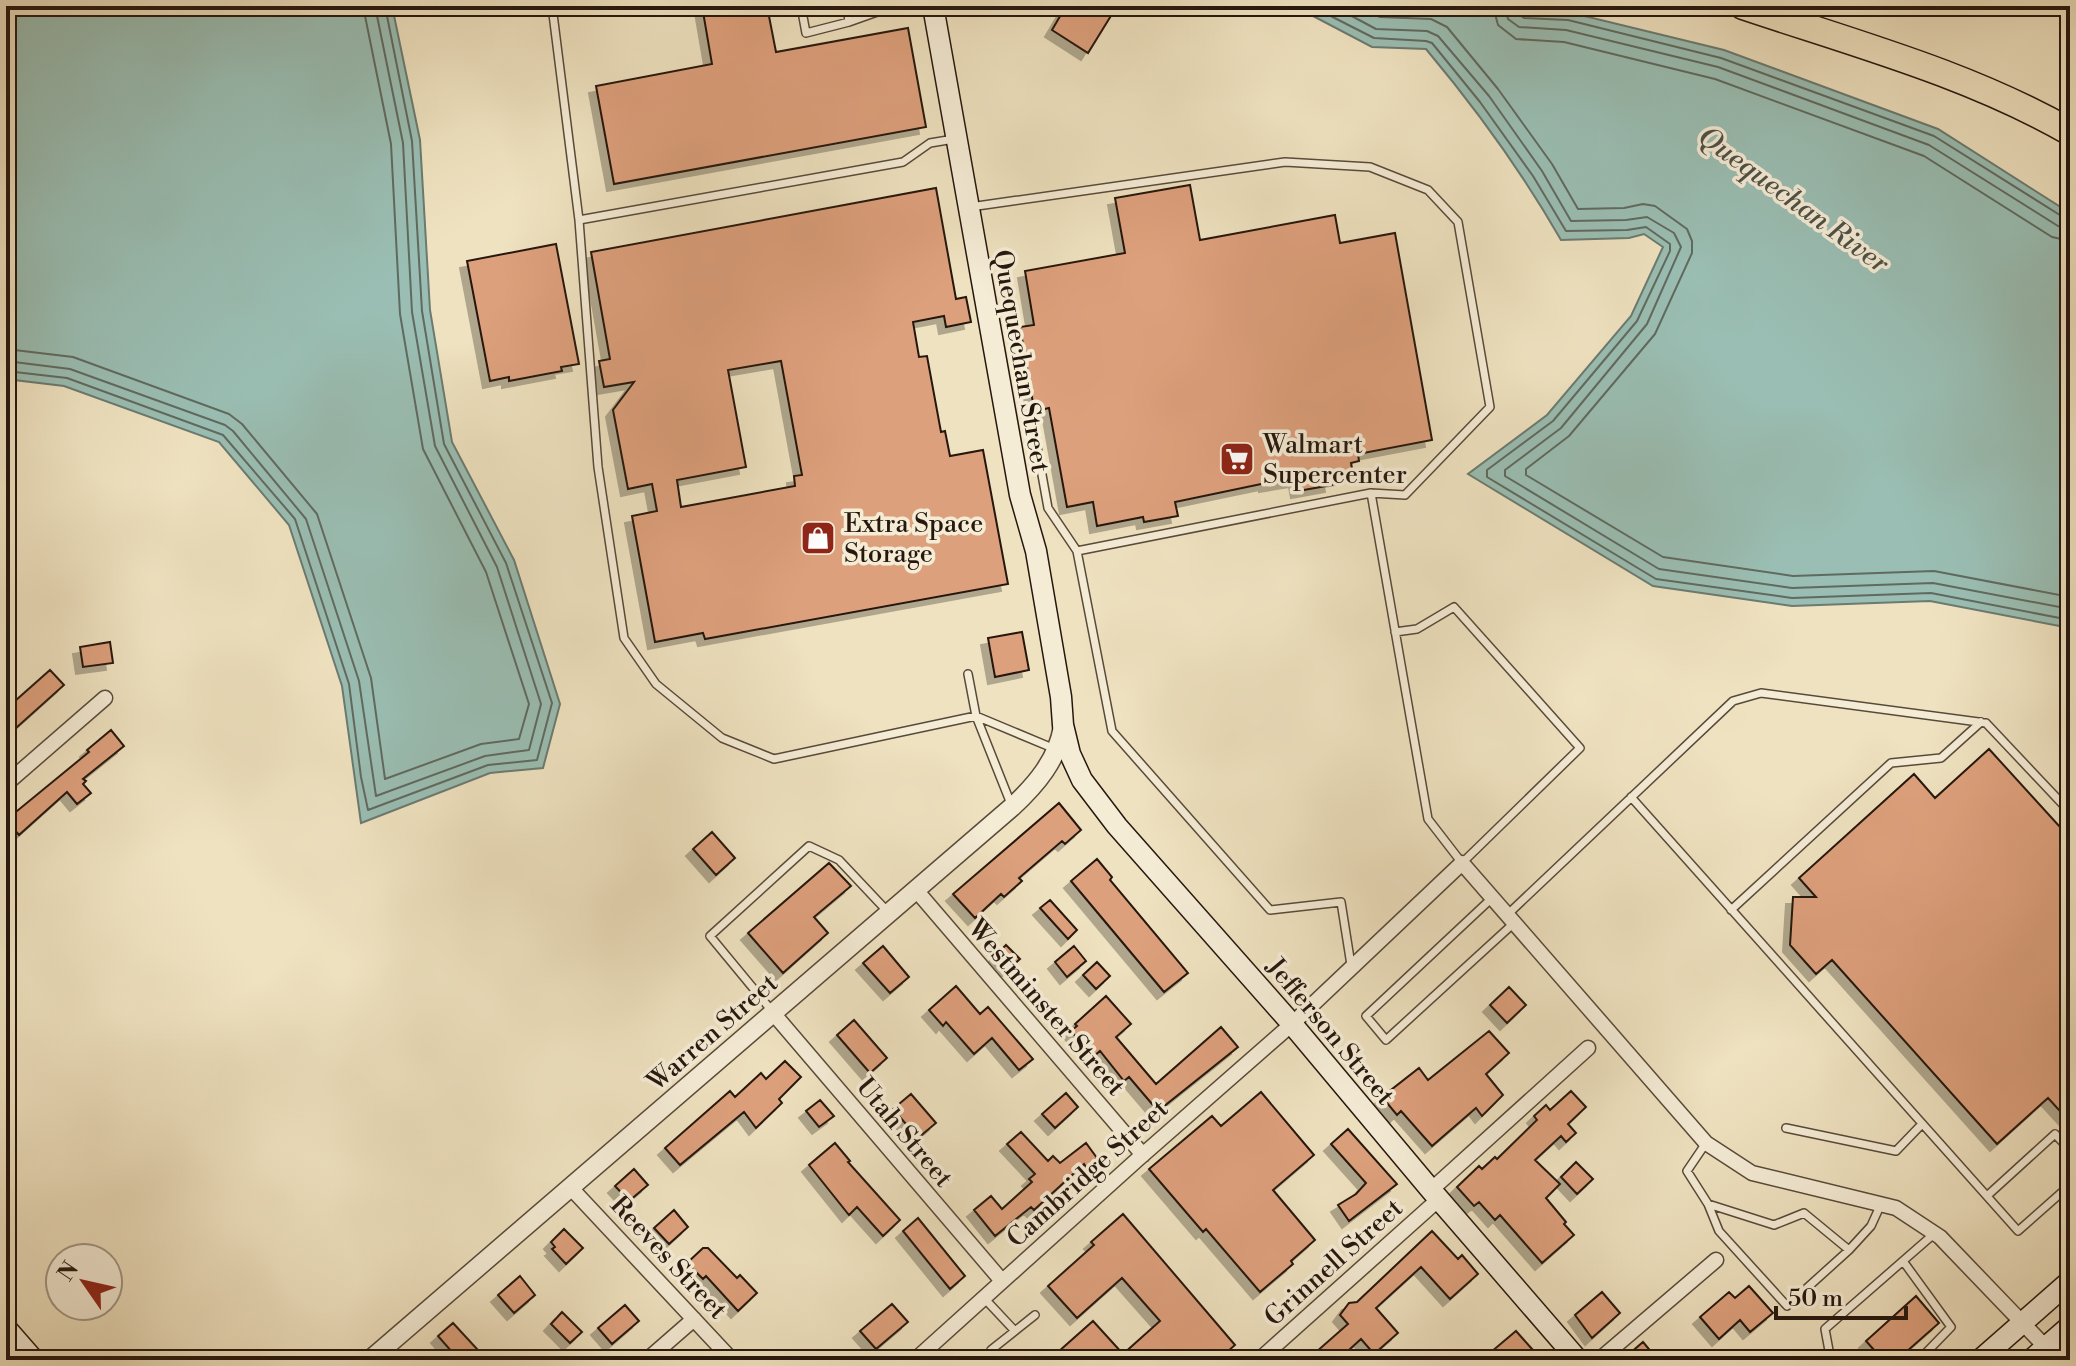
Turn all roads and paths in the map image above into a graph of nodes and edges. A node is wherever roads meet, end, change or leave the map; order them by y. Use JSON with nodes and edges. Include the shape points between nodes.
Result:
{"nodes":[{"id":1,"x":552,"y":6,"type":"edge"},
{"id":2,"x":801,"y":6,"type":"edge"},
{"id":3,"x":847,"y":6,"type":"edge"},
{"id":4,"x":894,"y":6,"type":"edge"},
{"id":5,"x":933,"y":6,"type":"edge"},
{"id":6,"x":1743,"y":6,"type":"edge"},
{"id":7,"x":849,"y":22,"type":"junction"},
{"id":8,"x":2070,"y":132,"type":"edge"},
{"id":9,"x":956,"y":138,"type":"junction"},
{"id":10,"x":968,"y":207,"type":"junction"},
{"id":11,"x":579,"y":220,"type":"junction"},
{"id":12,"x":1031,"y":414,"type":"dead end"},
{"id":13,"x":1371,"y":493,"type":"junction"},
{"id":14,"x":1077,"y":551,"type":"junction"},
{"id":15,"x":1395,"y":632,"type":"junction"},
{"id":16,"x":968,"y":674,"type":"dead end"},
{"id":17,"x":105,"y":698,"type":"dead end"},
{"id":18,"x":976,"y":716,"type":"junction"},
{"id":19,"x":1981,"y":722,"type":"junction"},
{"id":20,"x":1063,"y":725,"type":"junction"},
{"id":21,"x":1057,"y":750,"type":"junction"},
{"id":22,"x":6,"y":784,"type":"edge"},
{"id":23,"x":1631,"y":797,"type":"junction"},
{"id":24,"x":1012,"y":807,"type":"junction"},
{"id":25,"x":2070,"y":812,"type":"edge"},
{"id":26,"x":1462,"y":863,"type":"junction"},
{"id":27,"x":916,"y":890,"type":"junction"},
{"id":28,"x":1492,"y":898,"type":"junction"},
{"id":29,"x":1731,"y":910,"type":"junction"},
{"id":30,"x":889,"y":913,"type":"junction"},
{"id":31,"x":1511,"y":919,"type":"junction"},
{"id":32,"x":1351,"y":968,"type":"junction"},
{"id":33,"x":773,"y":1013,"type":"junction"},
{"id":34,"x":1292,"y":1024,"type":"junction"},
{"id":35,"x":1588,"y":1048,"type":"dead end"},
{"id":36,"x":1922,"y":1124,"type":"junction"},
{"id":37,"x":1786,"y":1128,"type":"dead end"},
{"id":38,"x":1706,"y":1143,"type":"junction"},
{"id":39,"x":2070,"y":1150,"type":"edge"},
{"id":40,"x":1143,"y":1155,"type":"junction"},
{"id":41,"x":2070,"y":1185,"type":"edge"},
{"id":42,"x":571,"y":1188,"type":"junction"},
{"id":43,"x":1435,"y":1195,"type":"junction"},
{"id":44,"x":1988,"y":1195,"type":"junction"},
{"id":45,"x":1708,"y":1204,"type":"junction"},
{"id":46,"x":1881,"y":1204,"type":"junction"},
{"id":47,"x":1935,"y":1233,"type":"junction"},
{"id":48,"x":1849,"y":1250,"type":"junction"},
{"id":49,"x":1716,"y":1260,"type":"dead end"},
{"id":50,"x":1903,"y":1261,"type":"junction"},
{"id":51,"x":1002,"y":1281,"type":"junction"},
{"id":52,"x":2070,"y":1281,"type":"edge"},
{"id":53,"x":984,"y":1298,"type":"junction"},
{"id":54,"x":1035,"y":1315,"type":"dead end"},
{"id":55,"x":694,"y":1319,"type":"junction"},
{"id":56,"x":2023,"y":1323,"type":"junction"},
{"id":57,"x":2070,"y":1326,"type":"edge"},
{"id":58,"x":6,"y":1328,"type":"edge"},
{"id":59,"x":1015,"y":1331,"type":"junction"},
{"id":60,"x":2045,"y":1356,"type":"edge"},
{"id":61,"x":1576,"y":1359,"type":"edge"},
{"id":62,"x":34,"y":1360,"type":"edge"},
{"id":63,"x":370,"y":1360,"type":"edge"},
{"id":64,"x":647,"y":1360,"type":"edge"},
{"id":65,"x":732,"y":1360,"type":"edge"},
{"id":66,"x":915,"y":1360,"type":"edge"},
{"id":67,"x":998,"y":1360,"type":"edge"},
{"id":68,"x":1259,"y":1360,"type":"edge"},
{"id":69,"x":1599,"y":1360,"type":"edge"},
{"id":70,"x":1836,"y":1360,"type":"edge"},
{"id":71,"x":1919,"y":1360,"type":"edge"},
{"id":72,"x":1980,"y":1360,"type":"edge"}],
"edges":[{"from":1,"to":11,"type":"lane"},
{"from":2,"to":7,"type":"lane","via":[[806,33]]},
{"from":3,"to":7,"type":"lane"},
{"from":4,"to":7,"type":"lane"},
{"from":5,"to":9,"type":"main road","name":"Quequechan Street"},
{"from":6,"to":8,"type":"highway","via":[[1942,74]]},
{"from":9,"to":10,"type":"main road","name":"Quequechan Street"},
{"from":9,"to":11,"type":"lane","via":[[930,143],[903,162]]},
{"from":10,"to":13,"type":"lane","via":[[1285,162],[1370,167],[1428,190],[1458,222],[1490,407],[1405,495]]},
{"from":10,"to":20,"type":"main road","name":"Quequechan Street","via":[[1020,495],[1036,551]]},
{"from":11,"to":18,"type":"lane","via":[[598,467],[624,638],[656,684],[722,738],[774,759]]},
{"from":12,"to":14,"type":"lane","via":[[1048,508]]},
{"from":13,"to":14,"type":"lane"},
{"from":13,"to":15,"type":"lane"},
{"from":14,"to":32,"type":"lane","via":[[1112,731],[1270,910],[1341,902]]},
{"from":15,"to":26,"type":"lane","via":[[1428,819]]},
{"from":15,"to":26,"type":"lane","via":[[1417,629],[1454,607],[1580,748]]},
{"from":16,"to":18,"type":"lane"},
{"from":17,"to":22,"type":"street"},
{"from":18,"to":21,"type":"lane"},
{"from":18,"to":24,"type":"lane"},
{"from":19,"to":23,"type":"lane","via":[[1761,693],[1733,701]]},
{"from":19,"to":25,"type":"lane"},
{"from":19,"to":29,"type":"lane","via":[[1941,758],[1891,763]]},
{"from":20,"to":21,"type":"street","name":"Warren Street"},
{"from":20,"to":34,"type":"main road","name":"Jefferson Street","via":[[1075,768],[1107,815]]},
{"from":21,"to":24,"type":"street","name":"Warren Street"},
{"from":23,"to":29,"type":"lane"},
{"from":23,"to":31,"type":"lane"},
{"from":24,"to":27,"type":"street","name":"Warren Street"},
{"from":26,"to":28,"type":"street"},
{"from":26,"to":32,"type":"street","name":"Cambridge Street"},
{"from":27,"to":30,"type":"street","name":"Warren Street"},
{"from":27,"to":40,"type":"street","name":"Westminster Street"},
{"from":28,"to":31,"type":"street"},
{"from":28,"to":31,"type":"lane","via":[[1366,1016],[1386,1040]]},
{"from":29,"to":36,"type":"lane"},
{"from":30,"to":33,"type":"street","name":"Warren Street"},
{"from":30,"to":33,"type":"lane","via":[[839,860],[809,846],[710,936]]},
{"from":31,"to":38,"type":"street"},
{"from":32,"to":34,"type":"street","name":"Cambridge Street"},
{"from":33,"to":42,"type":"street","name":"Warren Street"},
{"from":33,"to":51,"type":"street","name":"Utah Street"},
{"from":34,"to":40,"type":"street","name":"Cambridge Street"},
{"from":34,"to":43,"type":"main road","name":"Jefferson Street"},
{"from":35,"to":43,"type":"street","name":"Grinnell Street"},
{"from":36,"to":37,"type":"lane","via":[[1896,1151]]},
{"from":36,"to":44,"type":"lane"},
{"from":38,"to":45,"type":"lane","via":[[1687,1171]]},
{"from":38,"to":46,"type":"street","via":[[1752,1173]]},
{"from":39,"to":44,"type":"lane","via":[[2055,1134]]},
{"from":40,"to":51,"type":"street","name":"Cambridge Street"},
{"from":41,"to":44,"type":"lane","via":[[2018,1231]]},
{"from":42,"to":55,"type":"street","name":"Reeves Street"},
{"from":42,"to":63,"type":"street","name":"Warren Street"},
{"from":43,"to":61,"type":"main road","name":"Jefferson Street"},
{"from":43,"to":68,"type":"street","name":"Grinnell Street"},
{"from":45,"to":48,"type":"lane","via":[[1774,1225],[1804,1213]]},
{"from":45,"to":48,"type":"lane","via":[[1719,1231],[1787,1306]]},
{"from":46,"to":47,"type":"street"},
{"from":46,"to":48,"type":"lane","via":[[1871,1226]]},
{"from":47,"to":50,"type":"lane"},
{"from":47,"to":56,"type":"street"},
{"from":49,"to":69,"type":"street"},
{"from":50,"to":70,"type":"lane","via":[[1825,1329],[1830,1356]]},
{"from":50,"to":71,"type":"lane","via":[[1951,1327]]},
{"from":51,"to":53,"type":"street","name":"Cambridge Street"},
{"from":52,"to":56,"type":"main road"},
{"from":53,"to":59,"type":"lane"},
{"from":53,"to":66,"type":"street","name":"Cambridge Street"},
{"from":54,"to":59,"type":"lane"},
{"from":55,"to":64,"type":"street"},
{"from":55,"to":65,"type":"street","name":"Reeves Street"},
{"from":56,"to":60,"type":"street"},
{"from":56,"to":72,"type":"main road"},
{"from":57,"to":60,"type":"main road"},
{"from":58,"to":62,"type":"main road"},
{"from":59,"to":67,"type":"lane","via":[[991,1350]]}]}
